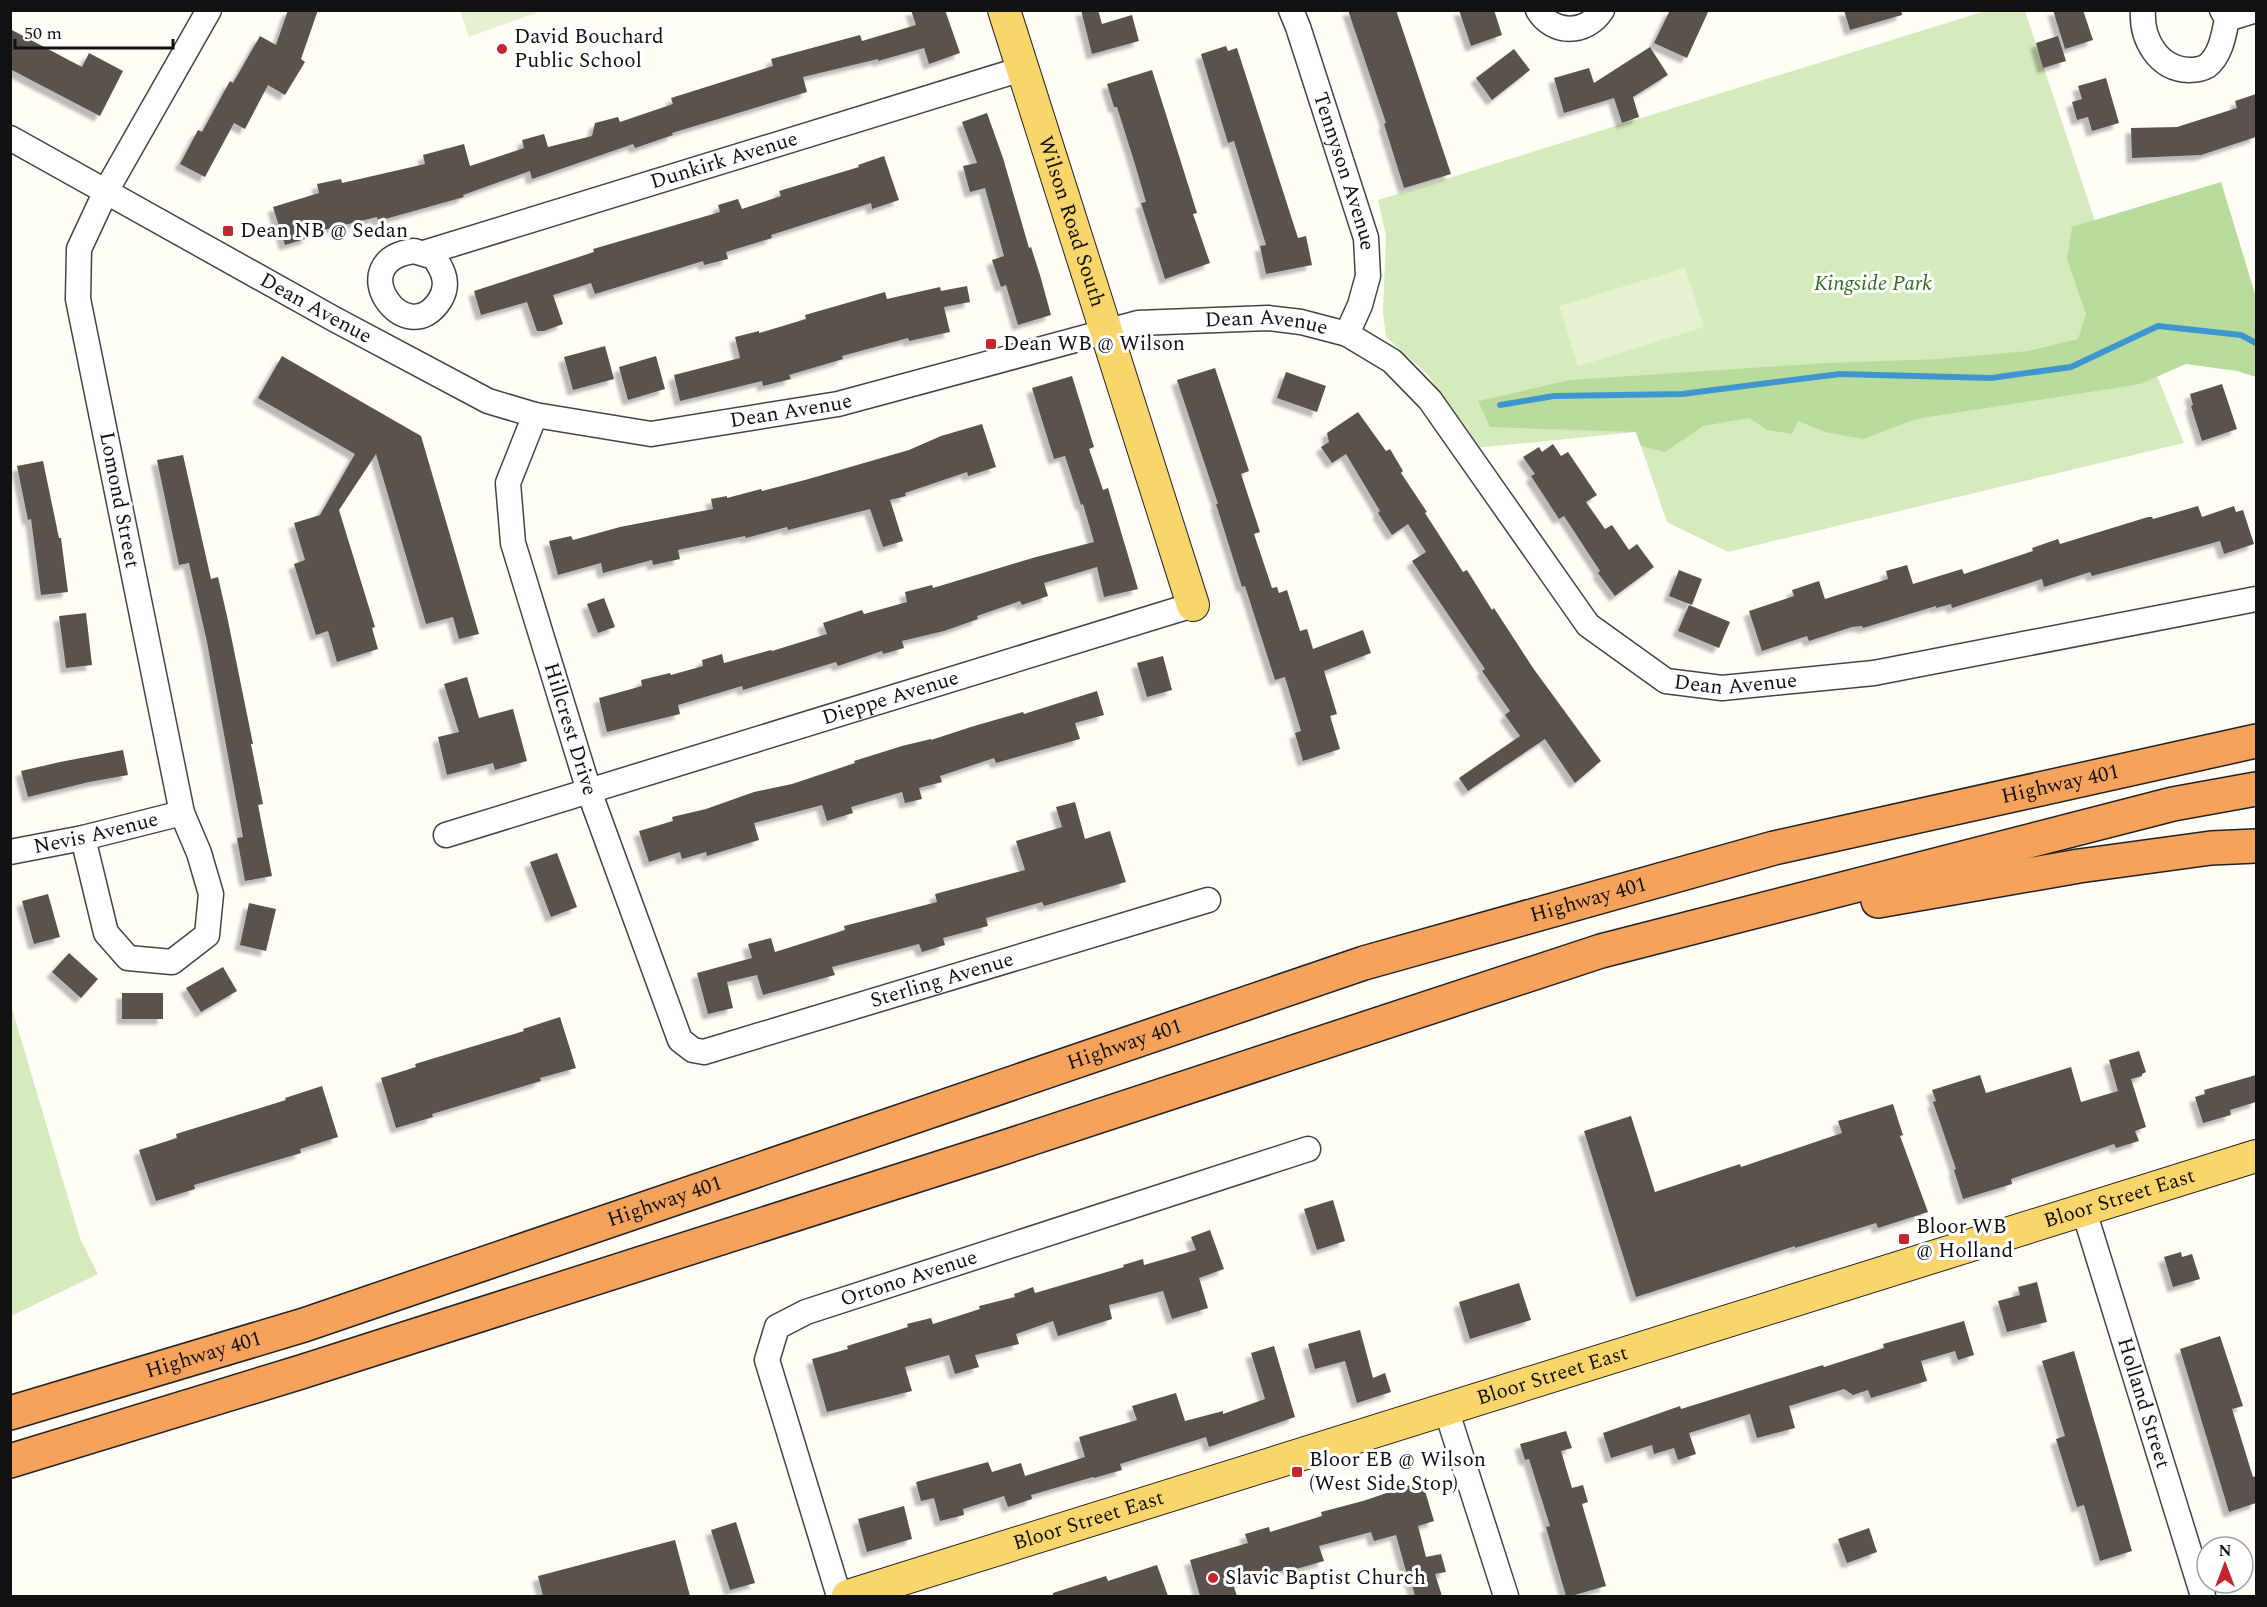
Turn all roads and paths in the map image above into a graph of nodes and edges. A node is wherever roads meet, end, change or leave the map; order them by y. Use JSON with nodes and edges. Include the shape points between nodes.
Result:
{"nodes":[{"id":1,"x":209,"y":10,"type":"edge"},
{"id":2,"x":1004,"y":10,"type":"edge"},
{"id":3,"x":1291,"y":10,"type":"edge"},
{"id":4,"x":1538,"y":10,"type":"edge"},
{"id":5,"x":1602,"y":10,"type":"edge"},
{"id":6,"x":2143,"y":10,"type":"edge"},
{"id":7,"x":2256,"y":10,"type":"edge"},
{"id":8,"x":2225,"y":15,"type":"edge"},
{"id":9,"x":1022,"y":69,"type":"junction"},
{"id":10,"x":10,"y":138,"type":"edge"},
{"id":11,"x":106,"y":191,"type":"junction"},
{"id":12,"x":424,"y":253,"type":"dead end"},
{"id":13,"x":1106,"y":330,"type":"junction"},
{"id":14,"x":1347,"y":334,"type":"junction"},
{"id":15,"x":535,"y":415,"type":"junction"},
{"id":16,"x":2256,"y":599,"type":"edge"},
{"id":17,"x":1193,"y":605,"type":"joint"},
{"id":18,"x":2256,"y":741,"type":"edge"},
{"id":19,"x":2256,"y":789,"type":"edge"},
{"id":20,"x":589,"y":791,"type":"junction"},
{"id":21,"x":182,"y":813,"type":"junction"},
{"id":22,"x":446,"y":836,"type":"dead end"},
{"id":23,"x":83,"y":838,"type":"junction"},
{"id":24,"x":2256,"y":846,"type":"edge"},
{"id":25,"x":10,"y":852,"type":"edge"},
{"id":26,"x":1208,"y":900,"type":"dead end"},
{"id":27,"x":1601,"y":951,"type":"junction"},
{"id":28,"x":680,"y":1040,"type":"joint"},
{"id":29,"x":1308,"y":1149,"type":"dead end"},
{"id":30,"x":2256,"y":1156,"type":"edge"},
{"id":31,"x":2084,"y":1211,"type":"junction"},
{"id":32,"x":1446,"y":1409,"type":"junction"},
{"id":33,"x":10,"y":1413,"type":"edge"},
{"id":34,"x":10,"y":1461,"type":"edge"},
{"id":35,"x":839,"y":1596,"type":"edge"},
{"id":36,"x":848,"y":1596,"type":"edge"},
{"id":37,"x":1506,"y":1596,"type":"edge"},
{"id":38,"x":2203,"y":1596,"type":"edge"}],
"edges":[{"from":1,"to":11,"type":"street","name":"Lomond Street"},
{"from":2,"to":9,"type":"main road","name":"Wilson Road South"},
{"from":3,"to":14,"type":"street","name":"Tennyson Avenue","via":[[1366,238],[1368,276]]},
{"from":4,"to":5,"type":"street","via":[[1552,26],[1577,29],[1589,24]]},
{"from":6,"to":8,"type":"street","via":[[2148,42],[2168,66],[2182,70],[2206,67],[2214,58],[2222,42]]},
{"from":7,"to":8,"type":"street"},
{"from":9,"to":12,"type":"street","name":"Dunkirk Avenue"},
{"from":9,"to":13,"type":"main road","name":"Wilson Road South"},
{"from":10,"to":11,"type":"street","name":"Dean Avenue"},
{"from":11,"to":15,"type":"street","name":"Dean Avenue","via":[[488,401]]},
{"from":11,"to":21,"type":"street","name":"Lomond Street","via":[[79,249],[78,299]]},
{"from":13,"to":14,"type":"street","name":"Dean Avenue","via":[[1154,322],[1268,318]]},
{"from":13,"to":15,"type":"street","name":"Dean Avenue","via":[[838,404],[651,434]]},
{"from":13,"to":17,"type":"main road","name":"Wilson Road South"},
{"from":14,"to":16,"type":"street","name":"Dean Avenue","via":[[1392,361],[1430,400],[1588,625],[1666,681],[1722,688],[1874,673]]},
{"from":15,"to":20,"type":"street","name":"Hillcrest Drive","via":[[508,483],[513,543]]},
{"from":17,"to":20,"type":"street","name":"Dieppe Avenue"},
{"from":18,"to":33,"type":"highway","name":"Highway 401","via":[[1774,848],[1364,963],[304,1325]]},
{"from":19,"to":27,"type":"highway","via":[[2173,804]]},
{"from":20,"to":22,"type":"street","name":"Dieppe Avenue"},
{"from":20,"to":28,"type":"street","name":"Hillcrest Drive"},
{"from":21,"to":23,"type":"street","name":"Nevis Avenue"},
{"from":21,"to":23,"type":"street","via":[[211,894],[207,935],[172,962],[128,958],[106,933]]},
{"from":23,"to":25,"type":"street","name":"Nevis Avenue"},
{"from":24,"to":27,"type":"highway","via":[[2211,848],[2079,866]]},
{"from":26,"to":28,"type":"street","name":"Sterling Avenue","via":[[704,1052],[693,1050]]},
{"from":27,"to":34,"type":"highway","via":[[312,1369]]},
{"from":29,"to":35,"type":"street","name":"Ortono Avenue","via":[[806,1312],[777,1327],[767,1360]]},
{"from":30,"to":31,"type":"main road","name":"Bloor Street East"},
{"from":31,"to":32,"type":"main road","name":"Bloor Street East"},
{"from":31,"to":38,"type":"street","name":"Holland Street"},
{"from":32,"to":36,"type":"main road","name":"Bloor Street East"},
{"from":32,"to":37,"type":"street"}]}
